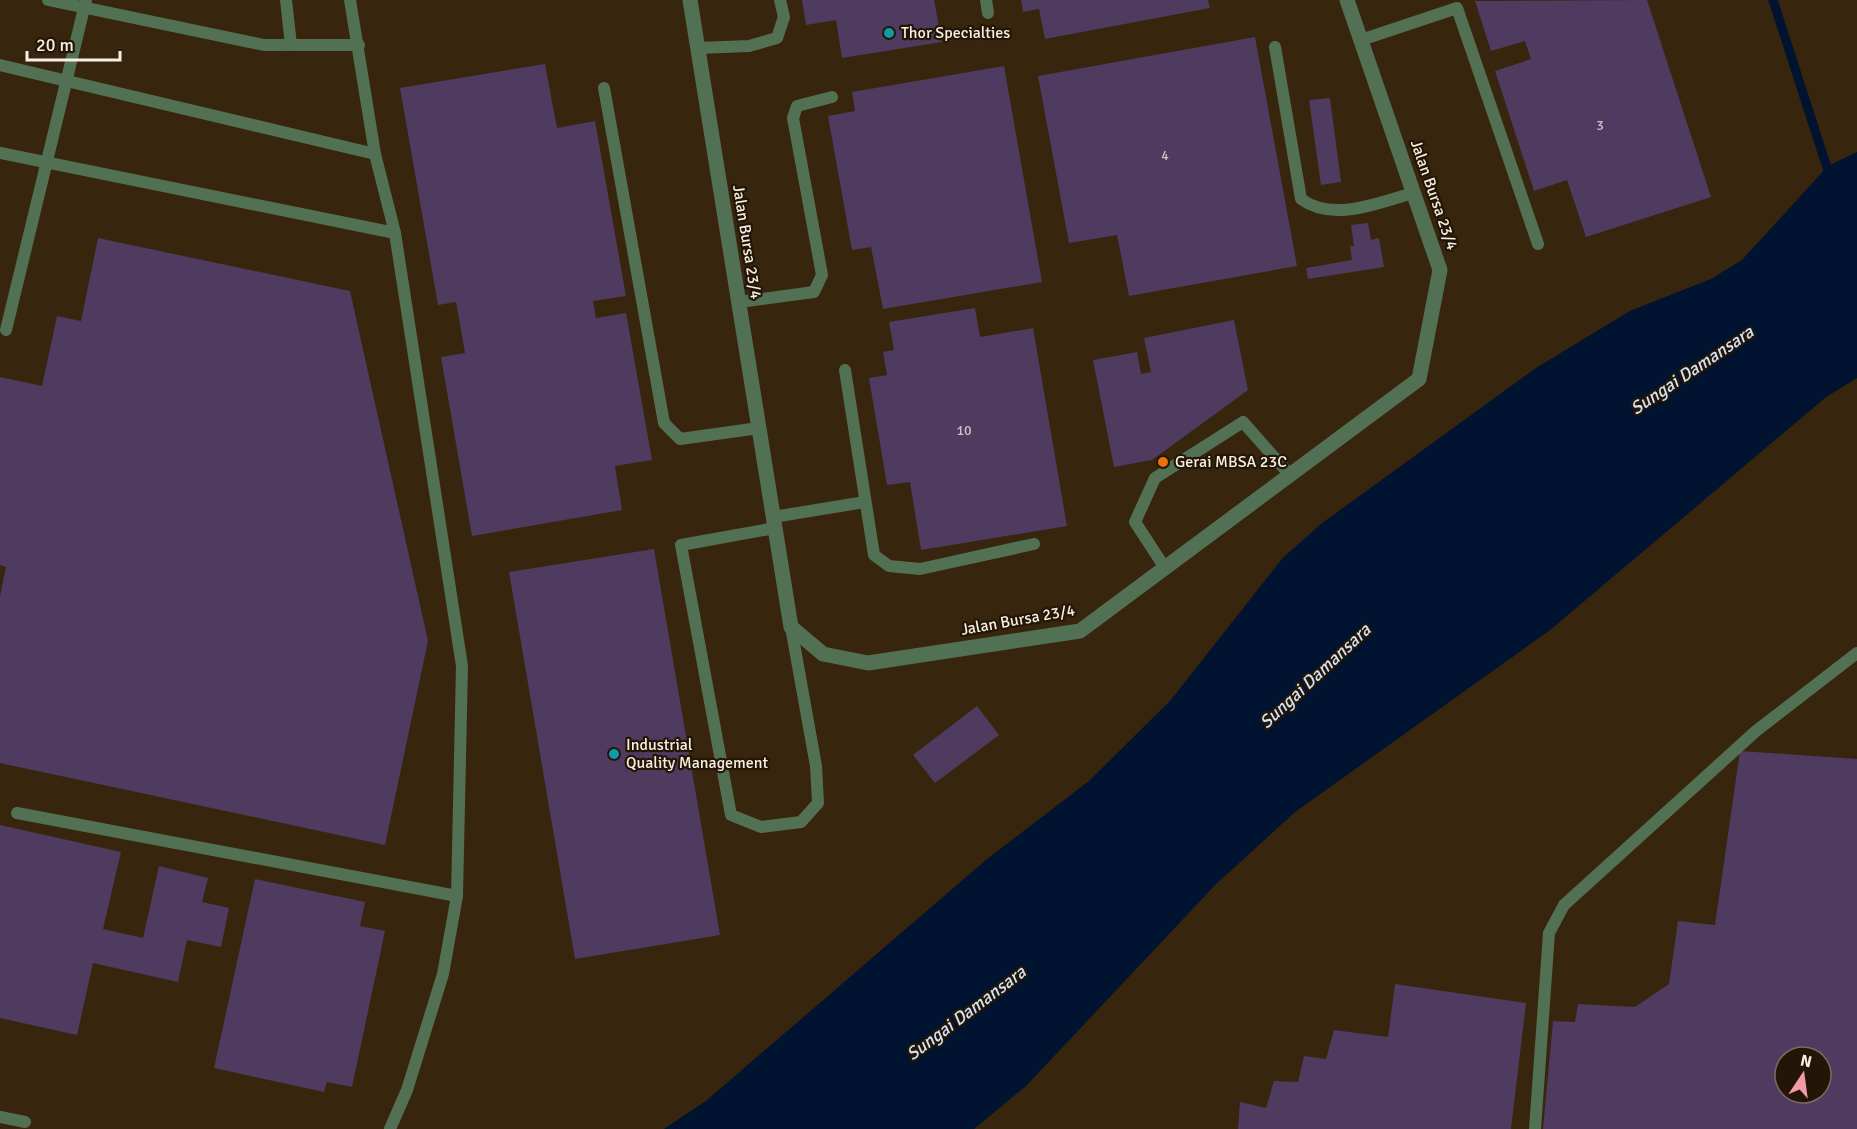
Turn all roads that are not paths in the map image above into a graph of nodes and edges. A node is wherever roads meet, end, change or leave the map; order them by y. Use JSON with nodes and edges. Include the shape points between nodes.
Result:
{"nodes":[{"id":1,"x":48,"y":0,"type":"edge"},
{"id":2,"x":286,"y":0,"type":"edge"},
{"id":3,"x":350,"y":0,"type":"edge"},
{"id":4,"x":690,"y":0,"type":"edge"},
{"id":5,"x":780,"y":0,"type":"edge"},
{"id":6,"x":986,"y":0,"type":"edge"},
{"id":7,"x":1347,"y":0,"type":"edge"},
{"id":8,"x":85,"y":4,"type":"edge"},
{"id":9,"x":988,"y":13,"type":"dead end"},
{"id":10,"x":1361,"y":40,"type":"junction"},
{"id":11,"x":291,"y":45,"type":"junction"},
{"id":12,"x":359,"y":45,"type":"junction"},
{"id":13,"x":1275,"y":47,"type":"dead end"},
{"id":14,"x":698,"y":48,"type":"junction"},
{"id":15,"x":0,"y":65,"type":"edge"},
{"id":16,"x":67,"y":80,"type":"junction"},
{"id":17,"x":604,"y":88,"type":"dead end"},
{"id":18,"x":832,"y":97,"type":"dead end"},
{"id":19,"x":0,"y":153,"type":"edge"},
{"id":20,"x":375,"y":154,"type":"junction"},
{"id":21,"x":47,"y":162,"type":"junction"},
{"id":22,"x":1414,"y":193,"type":"junction"},
{"id":23,"x":395,"y":233,"type":"junction"},
{"id":24,"x":1538,"y":244,"type":"dead end"},
{"id":25,"x":739,"y":302,"type":"junction"},
{"id":26,"x":6,"y":330,"type":"dead end"},
{"id":27,"x":845,"y":370,"type":"dead end"},
{"id":28,"x":759,"y":428,"type":"junction"},
{"id":29,"x":1290,"y":475,"type":"junction"},
{"id":30,"x":865,"y":502,"type":"junction"},
{"id":31,"x":774,"y":523,"type":"junction"},
{"id":32,"x":1034,"y":544,"type":"dead end"},
{"id":33,"x":1165,"y":568,"type":"junction"},
{"id":34,"x":791,"y":627,"type":"junction"},
{"id":35,"x":1857,"y":653,"type":"edge"},
{"id":36,"x":17,"y":813,"type":"dead end"},
{"id":37,"x":457,"y":896,"type":"junction"},
{"id":38,"x":0,"y":1117,"type":"edge"},
{"id":39,"x":25,"y":1122,"type":"dead end"},
{"id":40,"x":390,"y":1129,"type":"edge"},
{"id":41,"x":1535,"y":1129,"type":"edge"}],
"edges":[{"from":1,"to":8,"type":"lane"},
{"from":2,"to":11,"type":"lane"},
{"from":3,"to":12,"type":"lane"},
{"from":4,"to":14,"type":"street","name":"Jalan Bursa 23/4"},
{"from":5,"to":14,"type":"lane","via":[[784,17],[777,38],[749,46]]},
{"from":6,"to":9,"type":"lane"},
{"from":7,"to":10,"type":"street","name":"Jalan Bursa 23/4"},
{"from":8,"to":11,"type":"lane","via":[[264,45]]},
{"from":8,"to":16,"type":"lane"},
{"from":10,"to":22,"type":"street","name":"Jalan Bursa 23/4"},
{"from":10,"to":24,"type":"lane","via":[[1457,8]]},
{"from":11,"to":12,"type":"lane"},
{"from":12,"to":20,"type":"lane"},
{"from":13,"to":22,"type":"lane","via":[[1301,199],[1314,208],[1335,212]]},
{"from":14,"to":25,"type":"street","name":"Jalan Bursa 23/4"},
{"from":15,"to":16,"type":"lane"},
{"from":16,"to":20,"type":"lane"},
{"from":16,"to":21,"type":"lane"},
{"from":17,"to":28,"type":"lane","via":[[664,423],[680,439]]},
{"from":18,"to":25,"type":"lane","via":[[797,106],[794,118],[822,275],[814,292]]},
{"from":19,"to":21,"type":"lane"},
{"from":20,"to":23,"type":"lane"},
{"from":21,"to":23,"type":"lane"},
{"from":21,"to":26,"type":"lane"},
{"from":22,"to":29,"type":"street","name":"Jalan Bursa 23/4","via":[[1440,270],[1419,379]]},
{"from":23,"to":37,"type":"lane","via":[[462,666]]},
{"from":25,"to":28,"type":"street","name":"Jalan Bursa 23/4"},
{"from":27,"to":30,"type":"lane"},
{"from":28,"to":31,"type":"street","name":"Jalan Bursa 23/4"},
{"from":29,"to":33,"type":"street","name":"Jalan Bursa 23/4"},
{"from":29,"to":33,"type":"lane","via":[[1243,422],[1155,478],[1135,522]]},
{"from":30,"to":31,"type":"lane"},
{"from":30,"to":32,"type":"lane","via":[[874,555],[889,566],[920,569]]},
{"from":31,"to":34,"type":"street","name":"Jalan Bursa 23/4"},
{"from":31,"to":34,"type":"lane","via":[[681,545],[731,815],[761,827],[801,822],[818,803],[816,766]]},
{"from":33,"to":34,"type":"street","name":"Jalan Bursa 23/4","via":[[1080,631],[868,663],[823,654]]},
{"from":35,"to":41,"type":"lane","via":[[1756,731],[1564,905],[1549,933]]},
{"from":36,"to":37,"type":"lane"},
{"from":37,"to":40,"type":"lane","via":[[443,974],[407,1090]]},
{"from":38,"to":39,"type":"lane"}]}
